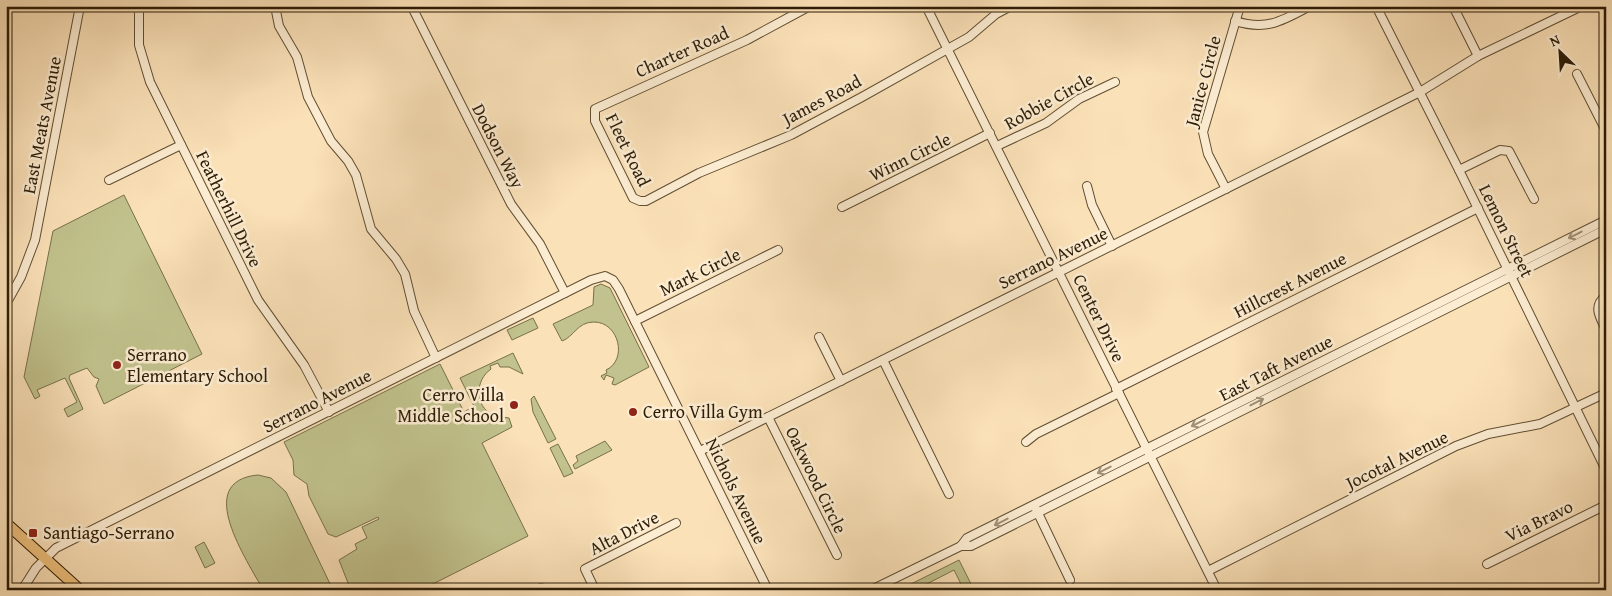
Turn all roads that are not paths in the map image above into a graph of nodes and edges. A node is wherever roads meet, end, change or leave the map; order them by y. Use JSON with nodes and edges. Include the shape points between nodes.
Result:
{"nodes":[{"id":1,"x":80,"y":6,"type":"edge"},
{"id":2,"x":139,"y":6,"type":"edge"},
{"id":3,"x":275,"y":6,"type":"edge"},
{"id":4,"x":810,"y":6,"type":"edge"},
{"id":5,"x":926,"y":6,"type":"edge"},
{"id":6,"x":1011,"y":6,"type":"edge"},
{"id":7,"x":1240,"y":6,"type":"edge"},
{"id":8,"x":1310,"y":6,"type":"edge"},
{"id":9,"x":1376,"y":6,"type":"edge"},
{"id":10,"x":1453,"y":6,"type":"edge"},
{"id":11,"x":412,"y":7,"type":"edge"},
{"id":12,"x":1580,"y":7,"type":"edge"},
{"id":13,"x":1235,"y":21,"type":"junction"},
{"id":14,"x":948,"y":49,"type":"junction"},
{"id":15,"x":1478,"y":56,"type":"junction"},
{"id":16,"x":1577,"y":74,"type":"dead end"},
{"id":17,"x":1116,"y":82,"type":"dead end"},
{"id":18,"x":1420,"y":92,"type":"junction"},
{"id":19,"x":594,"y":111,"type":"joint"},
{"id":20,"x":1606,"y":131,"type":"edge"},
{"id":21,"x":990,"y":133,"type":"junction"},
{"id":22,"x":181,"y":145,"type":"junction"},
{"id":23,"x":997,"y":146,"type":"junction"},
{"id":24,"x":1459,"y":170,"type":"junction"},
{"id":25,"x":109,"y":180,"type":"dead end"},
{"id":26,"x":1087,"y":186,"type":"dead end"},
{"id":27,"x":1226,"y":189,"type":"junction"},
{"id":28,"x":1534,"y":199,"type":"dead end"},
{"id":29,"x":637,"y":201,"type":"joint"},
{"id":30,"x":842,"y":207,"type":"dead end"},
{"id":31,"x":1478,"y":208,"type":"junction"},
{"id":32,"x":1606,"y":220,"type":"edge"},
{"id":33,"x":1606,"y":229,"type":"edge"},
{"id":34,"x":1112,"y":246,"type":"junction"},
{"id":35,"x":778,"y":250,"type":"dead end"},
{"id":36,"x":1060,"y":272,"type":"junction"},
{"id":37,"x":1509,"y":272,"type":"junction"},
{"id":38,"x":605,"y":276,"type":"joint"},
{"id":39,"x":565,"y":293,"type":"junction"},
{"id":40,"x":1606,"y":296,"type":"edge"},
{"id":41,"x":6,"y":304,"type":"edge"},
{"id":42,"x":635,"y":321,"type":"junction"},
{"id":43,"x":1606,"y":330,"type":"edge"},
{"id":44,"x":819,"y":337,"type":"dead end"},
{"id":45,"x":436,"y":358,"type":"junction"},
{"id":46,"x":883,"y":360,"type":"junction"},
{"id":47,"x":841,"y":381,"type":"junction"},
{"id":48,"x":1118,"y":391,"type":"junction"},
{"id":49,"x":1606,"y":393,"type":"edge"},
{"id":50,"x":1576,"y":408,"type":"junction"},
{"id":51,"x":329,"y":412,"type":"junction"},
{"id":52,"x":768,"y":417,"type":"junction"},
{"id":53,"x":1026,"y":442,"type":"dead end"},
{"id":54,"x":700,"y":451,"type":"junction"},
{"id":55,"x":1148,"y":452,"type":"junction"},
{"id":56,"x":1606,"y":470,"type":"edge"},
{"id":57,"x":949,"y":494,"type":"dead end"},
{"id":58,"x":1606,"y":505,"type":"edge"},
{"id":59,"x":1036,"y":509,"type":"junction"},
{"id":60,"x":6,"y":523,"type":"edge"},
{"id":61,"x":676,"y":523,"type":"dead end"},
{"id":62,"x":837,"y":555,"type":"dead end"},
{"id":63,"x":45,"y":558,"type":"junction"},
{"id":64,"x":1486,"y":564,"type":"dead end"},
{"id":65,"x":1208,"y":571,"type":"junction"},
{"id":66,"x":1070,"y":580,"type":"dead end"},
{"id":67,"x":22,"y":590,"type":"edge"},
{"id":68,"x":80,"y":590,"type":"edge"},
{"id":69,"x":595,"y":590,"type":"edge"},
{"id":70,"x":768,"y":590,"type":"edge"},
{"id":71,"x":871,"y":590,"type":"edge"},
{"id":72,"x":1217,"y":590,"type":"edge"}],
"edges":[{"from":1,"to":41,"type":"street","name":"East Meats Avenue","via":[[35,240],[21,277]]},
{"from":2,"to":22,"type":"street","name":"Featherhill Drive","via":[[138,33],[144,66]]},
{"from":3,"to":45,"type":"street","via":[[279,26],[297,57],[308,97],[331,141],[356,174],[371,229],[405,274],[414,311]]},
{"from":4,"to":19,"type":"street","name":"Charter Road","via":[[747,40]]},
{"from":5,"to":14,"type":"street","name":"Center Drive"},
{"from":6,"to":14,"type":"street","name":"James Road"},
{"from":7,"to":13,"type":"street","name":"Janice Circle"},
{"from":8,"to":13,"type":"street","via":[[1263,26]]},
{"from":9,"to":18,"type":"street","name":"Lemon Street"},
{"from":10,"to":15,"type":"street"},
{"from":11,"to":39,"type":"street","name":"Dodson Way","via":[[510,204],[540,244]]},
{"from":12,"to":15,"type":"street","name":"Serrano Avenue"},
{"from":13,"to":27,"type":"street","name":"Janice Circle","via":[[1203,132],[1208,154]]},
{"from":14,"to":21,"type":"street","name":"Center Drive"},
{"from":14,"to":29,"type":"street","name":"James Road","via":[[791,135],[699,173],[646,201]]},
{"from":15,"to":18,"type":"street","name":"Serrano Avenue"},
{"from":16,"to":20,"type":"street"},
{"from":17,"to":23,"type":"street","name":"Robbie Circle","via":[[1079,99],[1046,123]]},
{"from":18,"to":24,"type":"street","name":"Lemon Street"},
{"from":18,"to":27,"type":"street","name":"Serrano Avenue"},
{"from":19,"to":29,"type":"street","name":"Fleet Road","via":[[595,121]]},
{"from":21,"to":23,"type":"street","name":"Center Drive"},
{"from":21,"to":30,"type":"street","name":"Winn Circle"},
{"from":22,"to":25,"type":"street"},
{"from":22,"to":51,"type":"street","name":"Featherhill Drive","via":[[258,300],[304,365]]},
{"from":23,"to":36,"type":"street","name":"Center Drive"},
{"from":24,"to":28,"type":"street","via":[[1500,150],[1509,151]]},
{"from":24,"to":31,"type":"street","name":"Lemon Street"},
{"from":26,"to":34,"type":"street","via":[[1092,205]]},
{"from":27,"to":34,"type":"street","name":"Serrano Avenue"},
{"from":31,"to":37,"type":"street","name":"Lemon Street"},
{"from":31,"to":48,"type":"street","name":"Hillcrest Avenue"},
{"from":32,"to":37,"type":"street","name":"East Taft Avenue","one_way":true},
{"from":33,"to":37,"type":"street","name":"East Taft Avenue"},
{"from":34,"to":36,"type":"street","name":"Serrano Avenue"},
{"from":35,"to":42,"type":"street","name":"Mark Circle"},
{"from":36,"to":46,"type":"street","name":"Serrano Avenue"},
{"from":36,"to":48,"type":"street","name":"Center Drive"},
{"from":37,"to":50,"type":"street","name":"Lemon Street"},
{"from":37,"to":55,"type":"street","name":"East Taft Avenue"},
{"from":38,"to":39,"type":"street","name":"Serrano Avenue"},
{"from":38,"to":42,"type":"street","name":"Nichols Avenue","via":[[617,286]]},
{"from":39,"to":45,"type":"street","name":"Serrano Avenue"},
{"from":40,"to":43,"type":"street","via":[[1598,304],[1598,315]]},
{"from":42,"to":54,"type":"street","name":"Nichols Avenue"},
{"from":44,"to":47,"type":"street"},
{"from":45,"to":51,"type":"street","name":"Serrano Avenue"},
{"from":46,"to":47,"type":"street","name":"Serrano Avenue"},
{"from":46,"to":57,"type":"street"},
{"from":47,"to":52,"type":"street","name":"Serrano Avenue"},
{"from":48,"to":53,"type":"street","name":"Hillcrest Avenue"},
{"from":48,"to":55,"type":"street","name":"Center Drive"},
{"from":49,"to":50,"type":"street","name":"Jocotal Avenue"},
{"from":50,"to":56,"type":"street","name":"Lemon Street"},
{"from":50,"to":65,"type":"street","name":"Jocotal Avenue","via":[[1540,424],[1488,434],[1456,446]]},
{"from":51,"to":63,"type":"street","name":"Serrano Avenue","via":[[56,548]]},
{"from":52,"to":54,"type":"street","name":"Serrano Avenue"},
{"from":52,"to":62,"type":"street","name":"Oakwood Circle"},
{"from":54,"to":70,"type":"street","name":"Nichols Avenue"},
{"from":55,"to":59,"type":"street","name":"East Taft Avenue"},
{"from":55,"to":65,"type":"street","name":"Center Drive"},
{"from":58,"to":64,"type":"street","name":"Via Bravo"},
{"from":59,"to":66,"type":"street"},
{"from":59,"to":71,"type":"street","name":"East Taft Avenue","via":[[967,538],[961,546]]},
{"from":60,"to":63,"type":"main road"},
{"from":61,"to":69,"type":"street","name":"Alta Drive","via":[[585,569]]},
{"from":63,"to":67,"type":"street","name":"Serrano Avenue"},
{"from":63,"to":68,"type":"main road"},
{"from":65,"to":72,"type":"street","name":"Center Drive"}]}
